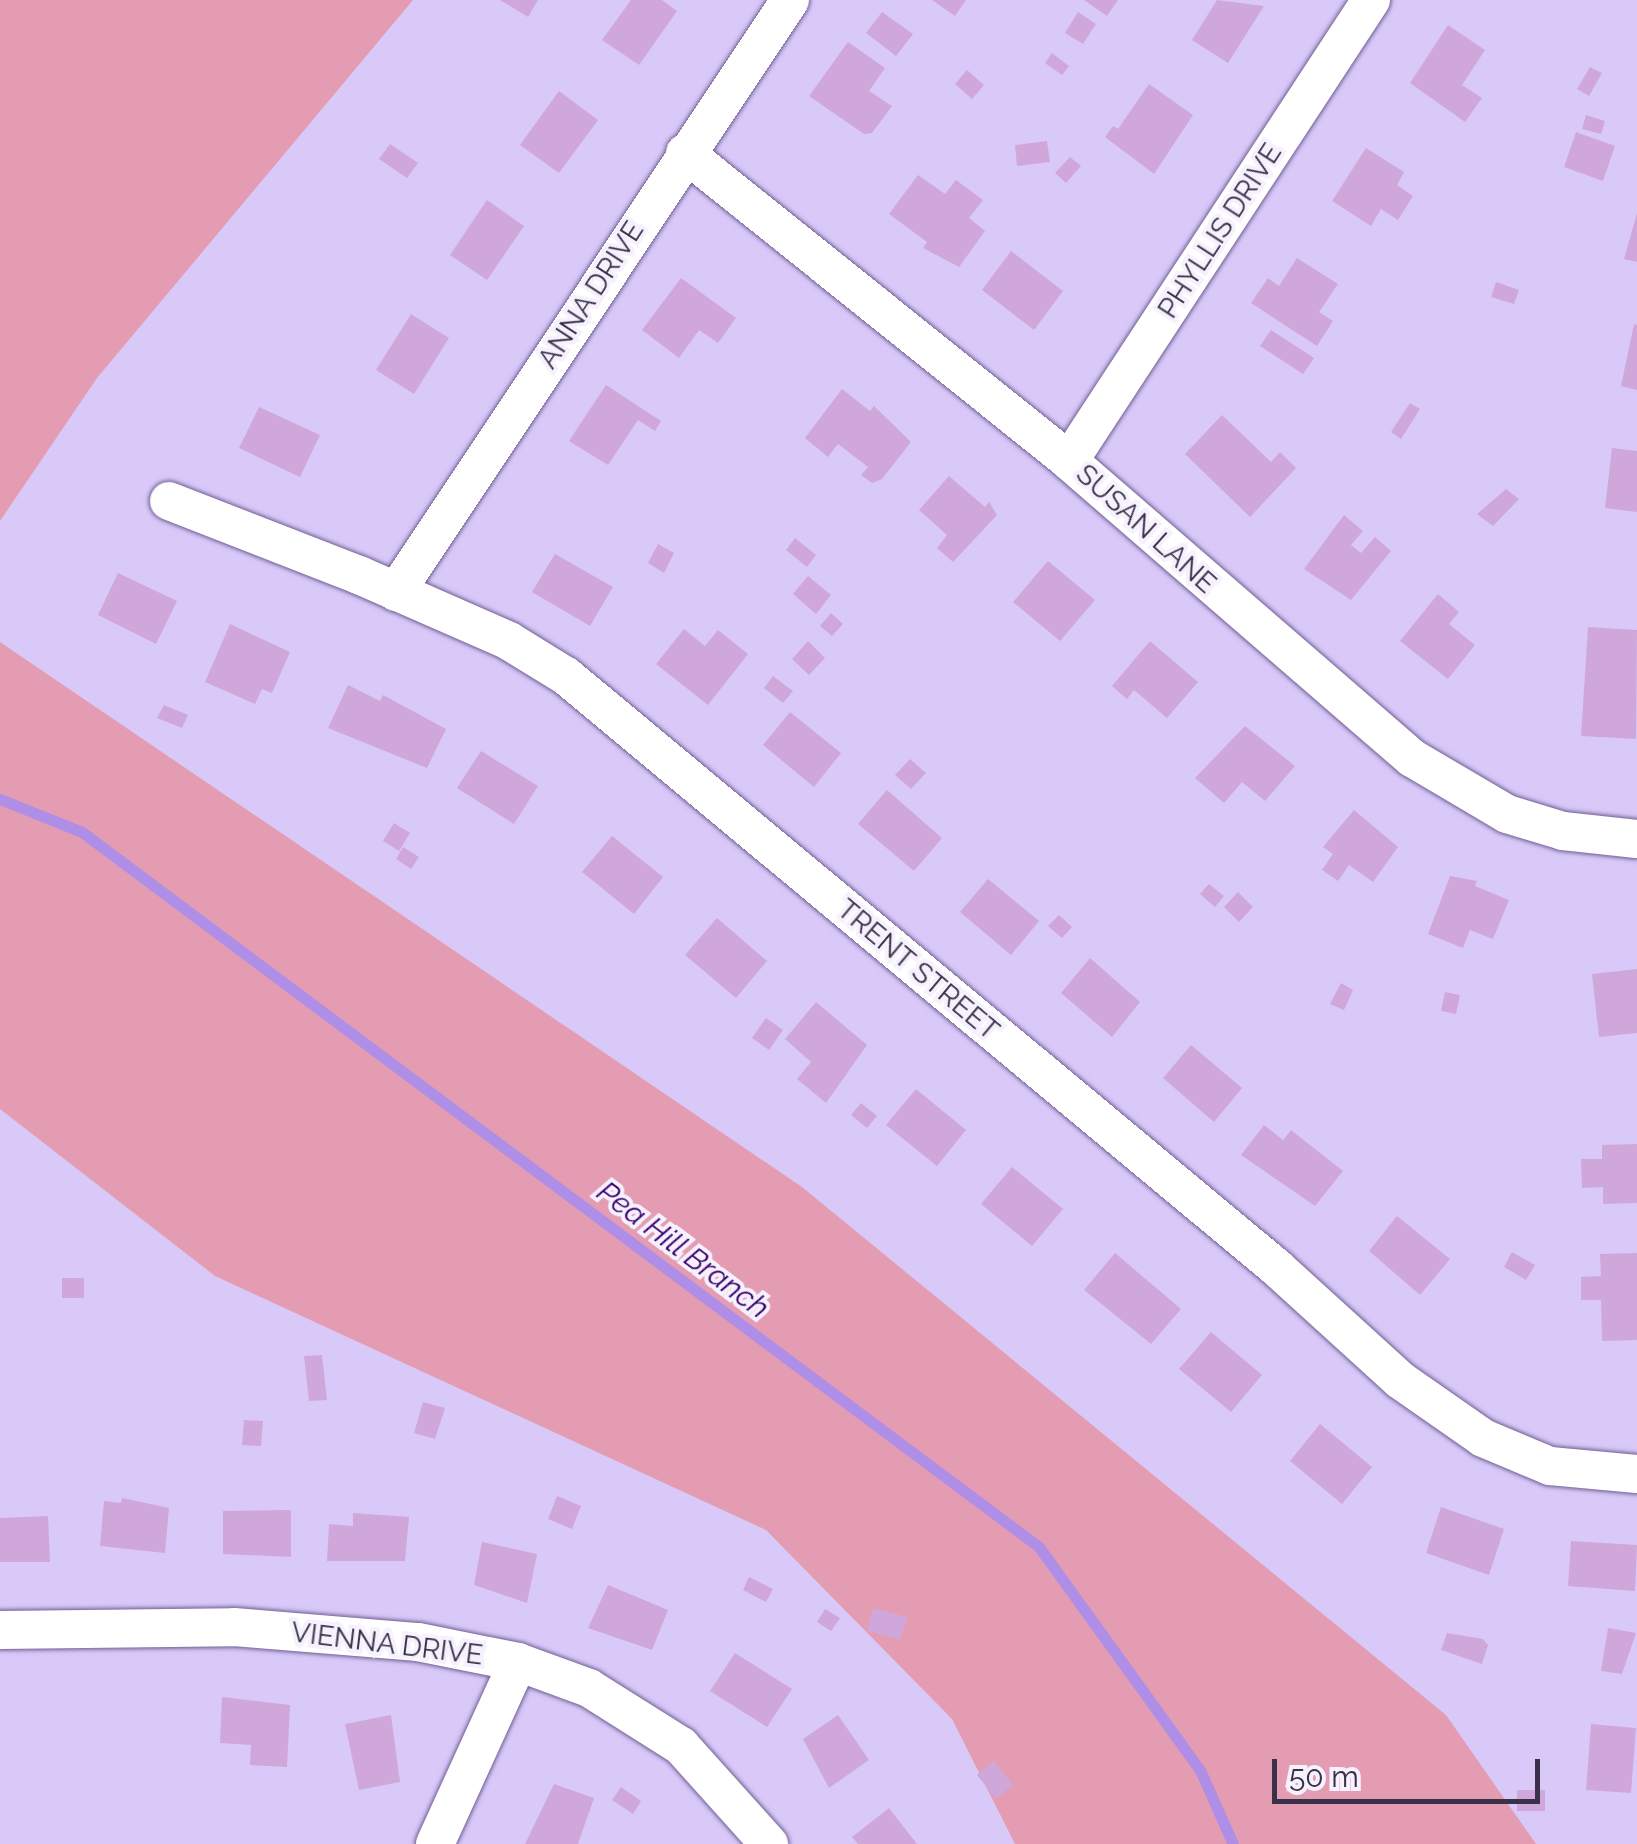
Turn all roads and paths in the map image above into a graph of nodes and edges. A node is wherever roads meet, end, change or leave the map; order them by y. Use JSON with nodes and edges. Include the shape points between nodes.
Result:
{"nodes":[{"id":1,"x":790,"y":0,"type":"edge"},
{"id":2,"x":1371,"y":0,"type":"edge"},
{"id":3,"x":685,"y":152,"type":"junction"},
{"id":4,"x":1069,"y":461,"type":"junction"},
{"id":5,"x":169,"y":500,"type":"dead end"},
{"id":6,"x":396,"y":592,"type":"junction"},
{"id":7,"x":1637,"y":839,"type":"edge"},
{"id":8,"x":1637,"y":1474,"type":"edge"},
{"id":9,"x":0,"y":1630,"type":"edge"},
{"id":10,"x":518,"y":1662,"type":"junction"},
{"id":11,"x":435,"y":1844,"type":"edge"},
{"id":12,"x":769,"y":1844,"type":"edge"}],
"edges":[{"from":1,"to":3,"type":"street","name":"ANNA DRIVE"},
{"from":2,"to":4,"type":"street","name":"PHYLLIS DRIVE"},
{"from":3,"to":4,"type":"street","name":"SUSAN LANE"},
{"from":3,"to":6,"type":"street","name":"ANNA DRIVE"},
{"from":4,"to":7,"type":"street","name":"SUSAN LANE","via":[[1274,643],[1459,789],[1563,831]]},
{"from":5,"to":6,"type":"street","name":"TRENT STREET"},
{"from":6,"to":8,"type":"street","name":"TRENT STREET","via":[[509,641],[566,676],[1277,1268],[1400,1380],[1483,1438],[1550,1466]]},
{"from":9,"to":10,"type":"street","name":"VIENNA DRIVE","via":[[234,1627],[418,1642]]},
{"from":10,"to":11,"type":"street"},
{"from":10,"to":12,"type":"street","name":"VIENNA DRIVE","via":[[589,1688],[681,1746]]}]}
